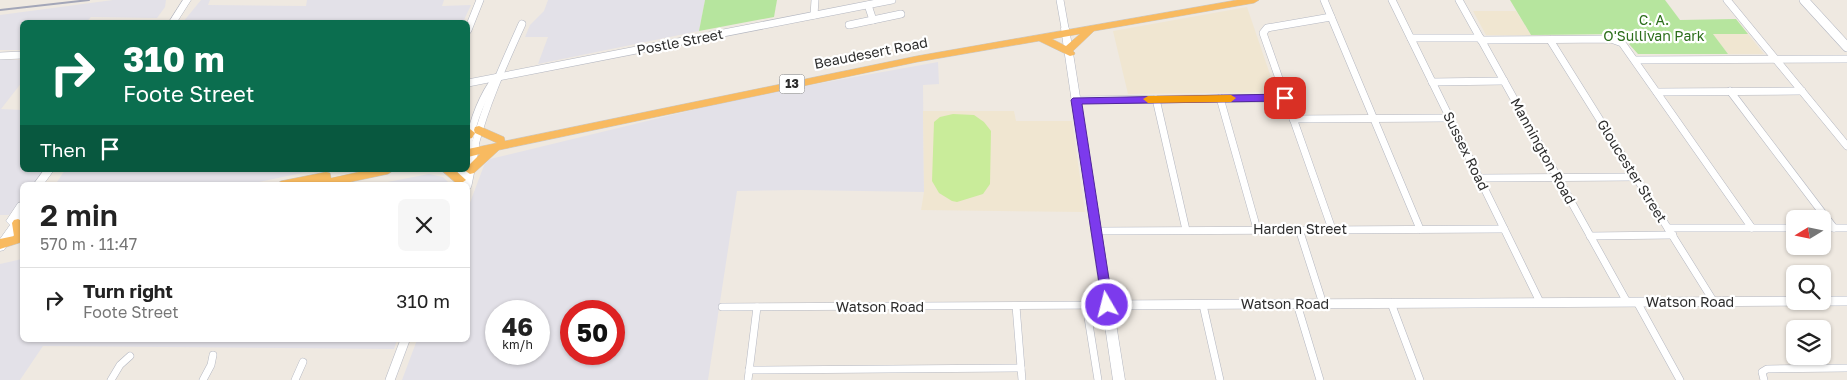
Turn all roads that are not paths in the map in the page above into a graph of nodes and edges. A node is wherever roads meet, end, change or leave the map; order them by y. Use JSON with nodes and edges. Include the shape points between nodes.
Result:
{"nodes":[{"id":1,"x":480,"y":0,"type":"edge"},
{"id":2,"x":815,"y":0,"type":"edge"},
{"id":3,"x":888,"y":0,"type":"edge"},
{"id":4,"x":1060,"y":0,"type":"edge"},
{"id":5,"x":1221,"y":0,"type":"edge"},
{"id":6,"x":1254,"y":0,"type":"edge"},
{"id":7,"x":1324,"y":0,"type":"edge"},
{"id":8,"x":1392,"y":0,"type":"edge"},
{"id":9,"x":1459,"y":0,"type":"edge"},
{"id":10,"x":1727,"y":0,"type":"edge"},
{"id":11,"x":1804,"y":0,"type":"edge"},
{"id":12,"x":186,"y":2,"type":"edge"},
{"id":13,"x":868,"y":5,"type":"junction"},
{"id":14,"x":901,"y":14,"type":"dead end"},
{"id":15,"x":814,"y":15,"type":"junction"},
{"id":16,"x":1331,"y":17,"type":"junction"},
{"id":17,"x":168,"y":20,"type":"edge"},
{"id":18,"x":174,"y":20,"type":"edge"},
{"id":19,"x":873,"y":20,"type":"junction"},
{"id":20,"x":522,"y":24,"type":"dead end"},
{"id":21,"x":470,"y":25,"type":"edge"},
{"id":22,"x":849,"y":25,"type":"dead end"},
{"id":23,"x":1091,"y":29,"type":"junction"},
{"id":24,"x":1066,"y":31,"type":"junction"},
{"id":25,"x":1838,"y":37,"type":"junction"},
{"id":26,"x":1847,"y":37,"type":"edge"},
{"id":27,"x":1039,"y":38,"type":"junction"},
{"id":28,"x":1411,"y":38,"type":"junction"},
{"id":29,"x":1481,"y":39,"type":"junction"},
{"id":30,"x":1550,"y":40,"type":"junction"},
{"id":31,"x":1847,"y":47,"type":"edge"},
{"id":32,"x":1069,"y":51,"type":"junction"},
{"id":33,"x":20,"y":55,"type":"edge"},
{"id":34,"x":0,"y":56,"type":"edge"},
{"id":35,"x":1776,"y":59,"type":"junction"},
{"id":36,"x":1847,"y":59,"type":"edge"},
{"id":37,"x":1635,"y":60,"type":"junction"},
{"id":38,"x":497,"y":78,"type":"junction"},
{"id":39,"x":1504,"y":81,"type":"junction"},
{"id":40,"x":1432,"y":82,"type":"junction"},
{"id":41,"x":470,"y":83,"type":"edge"},
{"id":42,"x":1730,"y":91,"type":"junction"},
{"id":43,"x":1802,"y":91,"type":"junction"},
{"id":44,"x":1657,"y":92,"type":"junction"},
{"id":45,"x":1220,"y":98,"type":"junction"},
{"id":46,"x":1285,"y":98,"type":"junction"},
{"id":47,"x":1156,"y":99,"type":"junction"},
{"id":48,"x":1076,"y":100,"type":"junction"},
{"id":49,"x":1450,"y":118,"type":"junction"},
{"id":50,"x":1374,"y":119,"type":"junction"},
{"id":51,"x":1293,"y":120,"type":"junction"},
{"id":52,"x":472,"y":132,"type":"edge"},
{"id":53,"x":500,"y":143,"type":"junction"},
{"id":54,"x":1847,"y":146,"type":"edge"},
{"id":55,"x":470,"y":148,"type":"edge"},
{"id":56,"x":470,"y":171,"type":"edge"},
{"id":57,"x":343,"y":172,"type":"edge"},
{"id":58,"x":378,"y":172,"type":"edge"},
{"id":59,"x":451,"y":172,"type":"edge"},
{"id":60,"x":1636,"y":176,"type":"junction"},
{"id":61,"x":1558,"y":177,"type":"junction"},
{"id":62,"x":464,"y":178,"type":"edge"},
{"id":63,"x":1479,"y":178,"type":"junction"},
{"id":64,"x":295,"y":182,"type":"edge"},
{"id":65,"x":330,"y":182,"type":"edge"},
{"id":66,"x":20,"y":210,"type":"edge"},
{"id":67,"x":20,"y":220,"type":"edge"},
{"id":68,"x":1752,"y":228,"type":"junction"},
{"id":69,"x":1786,"y":228,"type":"edge"},
{"id":70,"x":1834,"y":228,"type":"joint"},
{"id":71,"x":1847,"y":228,"type":"edge"},
{"id":72,"x":1257,"y":229,"type":"junction"},
{"id":73,"x":1420,"y":229,"type":"junction"},
{"id":74,"x":1504,"y":229,"type":"junction"},
{"id":75,"x":1186,"y":230,"type":"junction"},
{"id":76,"x":1299,"y":230,"type":"junction"},
{"id":77,"x":1332,"y":230,"type":"junction"},
{"id":78,"x":1096,"y":231,"type":"junction"},
{"id":79,"x":1670,"y":232,"type":"junction"},
{"id":80,"x":20,"y":235,"type":"edge"},
{"id":81,"x":1590,"y":236,"type":"junction"},
{"id":82,"x":20,"y":238,"type":"edge"},
{"id":83,"x":1,"y":244,"type":"edge"},
{"id":84,"x":20,"y":246,"type":"edge"},
{"id":85,"x":1847,"y":301,"type":"edge"},
{"id":86,"x":1540,"y":302,"type":"junction"},
{"id":87,"x":1632,"y":302,"type":"junction"},
{"id":88,"x":1714,"y":302,"type":"junction"},
{"id":89,"x":1391,"y":303,"type":"junction"},
{"id":90,"x":1297,"y":304,"type":"junction"},
{"id":91,"x":1323,"y":304,"type":"junction"},
{"id":92,"x":1086,"y":305,"type":"junction"},
{"id":93,"x":1107,"y":305,"type":"junction"},
{"id":94,"x":1202,"y":305,"type":"junction"},
{"id":95,"x":1016,"y":306,"type":"junction"},
{"id":96,"x":722,"y":307,"type":"dead end"},
{"id":97,"x":757,"y":307,"type":"junction"},
{"id":98,"x":404,"y":342,"type":"edge"},
{"id":99,"x":213,"y":355,"type":"dead end"},
{"id":100,"x":130,"y":356,"type":"dead end"},
{"id":101,"x":303,"y":362,"type":"dead end"},
{"id":102,"x":1020,"y":368,"type":"junction"},
{"id":103,"x":1847,"y":368,"type":"edge"},
{"id":104,"x":749,"y":370,"type":"junction"},
{"id":105,"x":1763,"y":376,"type":"edge"},
{"id":106,"x":111,"y":380,"type":"edge"},
{"id":107,"x":203,"y":380,"type":"edge"},
{"id":108,"x":295,"y":380,"type":"edge"},
{"id":109,"x":390,"y":380,"type":"edge"},
{"id":110,"x":748,"y":380,"type":"edge"},
{"id":111,"x":1022,"y":380,"type":"edge"},
{"id":112,"x":1098,"y":380,"type":"edge"},
{"id":113,"x":1119,"y":380,"type":"edge"},
{"id":114,"x":1220,"y":380,"type":"edge"},
{"id":115,"x":1320,"y":380,"type":"edge"},
{"id":116,"x":1420,"y":380,"type":"edge"},
{"id":117,"x":1680,"y":380,"type":"edge"}],
"edges":[{"from":1,"to":21,"type":"street"},
{"from":2,"to":15,"type":"street"},
{"from":3,"to":13,"type":"street","name":"Postle Street"},
{"from":4,"to":24,"type":"street"},
{"from":5,"to":24,"type":"highway","name":"Beaudesert Road","number":"13"},
{"from":6,"to":23,"type":"highway","name":"Beaudesert Road","number":"13"},
{"from":7,"to":16,"type":"street"},
{"from":8,"to":28,"type":"street","name":"Sussex Road"},
{"from":9,"to":29,"type":"street","name":"Mannington Road"},
{"from":10,"to":35,"type":"street"},
{"from":11,"to":25,"type":"street"},
{"from":12,"to":17,"type":"main road"},
{"from":12,"to":18,"type":"main road"},
{"from":13,"to":15,"type":"street","name":"Postle Street"},
{"from":13,"to":19,"type":"street"},
{"from":14,"to":19,"type":"street"},
{"from":15,"to":38,"type":"street","name":"Postle Street"},
{"from":16,"to":46,"type":"street","via":[[1264,29]]},
{"from":16,"to":50,"type":"street"},
{"from":19,"to":22,"type":"street"},
{"from":20,"to":38,"type":"street"},
{"from":23,"to":24,"type":"highway","name":"Beaudesert Road","number":"13"},
{"from":23,"to":32,"type":"highway"},
{"from":24,"to":27,"type":"highway","name":"Beaudesert Road","number":"13"},
{"from":24,"to":32,"type":"main road"},
{"from":24,"to":53,"type":"highway","name":"Beaudesert Road","number":"13","via":[[842,69]]},
{"from":25,"to":26,"type":"street"},
{"from":25,"to":31,"type":"street"},
{"from":27,"to":32,"type":"highway"},
{"from":27,"to":53,"type":"highway","name":"Beaudesert Road","number":"13","via":[[917,59]]},
{"from":28,"to":29,"type":"street"},
{"from":28,"to":40,"type":"street","name":"Sussex Road"},
{"from":29,"to":30,"type":"street"},
{"from":29,"to":39,"type":"street","name":"Mannington Road"},
{"from":30,"to":37,"type":"street","via":[[1617,40]]},
{"from":30,"to":60,"type":"street","name":"Gloucester Street"},
{"from":32,"to":48,"type":"main road"},
{"from":33,"to":34,"type":"street"},
{"from":35,"to":36,"type":"street"},
{"from":35,"to":37,"type":"street"},
{"from":35,"to":43,"type":"street"},
{"from":37,"to":44,"type":"street"},
{"from":38,"to":41,"type":"street","name":"Postle Street"},
{"from":38,"to":52,"type":"street"},
{"from":39,"to":40,"type":"street"},
{"from":39,"to":61,"type":"street","name":"Mannington Road"},
{"from":40,"to":49,"type":"street","name":"Sussex Road"},
{"from":42,"to":43,"type":"street"},
{"from":42,"to":44,"type":"street"},
{"from":42,"to":70,"type":"street"},
{"from":43,"to":54,"type":"street"},
{"from":44,"to":68,"type":"street"},
{"from":45,"to":46,"type":"street"},
{"from":45,"to":47,"type":"street"},
{"from":45,"to":72,"type":"street"},
{"from":46,"to":51,"type":"street"},
{"from":47,"to":48,"type":"street"},
{"from":47,"to":75,"type":"street"},
{"from":48,"to":78,"type":"main road"},
{"from":49,"to":50,"type":"street"},
{"from":49,"to":63,"type":"street","name":"Sussex Road"},
{"from":50,"to":51,"type":"street"},
{"from":50,"to":73,"type":"street"},
{"from":51,"to":77,"type":"street"},
{"from":52,"to":53,"type":"highway","via":[[487,135]]},
{"from":52,"to":55,"type":"street"},
{"from":53,"to":55,"type":"highway","name":"Beaudesert Road","number":"13"},
{"from":53,"to":56,"type":"highway"},
{"from":57,"to":64,"type":"highway"},
{"from":58,"to":65,"type":"highway"},
{"from":59,"to":62,"type":"highway"},
{"from":60,"to":61,"type":"street"},
{"from":60,"to":79,"type":"street","name":"Gloucester Street"},
{"from":61,"to":63,"type":"street"},
{"from":61,"to":81,"type":"street","name":"Mannington Road"},
{"from":63,"to":74,"type":"street","name":"Sussex Road"},
{"from":66,"to":83,"type":"main road"},
{"from":67,"to":80,"type":"highway"},
{"from":67,"to":83,"type":"main road"},
{"from":68,"to":69,"type":"street"},
{"from":68,"to":79,"type":"street"},
{"from":70,"to":71,"type":"street"},
{"from":72,"to":75,"type":"street","name":"Harden Street"},
{"from":72,"to":76,"type":"street","name":"Harden Street"},
{"from":73,"to":74,"type":"street","name":"Harden Street"},
{"from":73,"to":77,"type":"street","name":"Harden Street"},
{"from":74,"to":86,"type":"street","name":"Sussex Road"},
{"from":75,"to":78,"type":"street","name":"Harden Street"},
{"from":76,"to":77,"type":"street","name":"Harden Street"},
{"from":76,"to":91,"type":"street"},
{"from":78,"to":93,"type":"main road"},
{"from":79,"to":81,"type":"street"},
{"from":79,"to":88,"type":"street","name":"Gloucester Street"},
{"from":81,"to":87,"type":"street","name":"Mannington Road"},
{"from":82,"to":83,"type":"highway"},
{"from":83,"to":84,"type":"highway"},
{"from":85,"to":88,"type":"street","name":"Watson Road"},
{"from":86,"to":87,"type":"street","name":"Watson Road"},
{"from":86,"to":89,"type":"street","name":"Watson Road"},
{"from":87,"to":88,"type":"street","name":"Watson Road"},
{"from":87,"to":117,"type":"street","name":"Mannington Road"},
{"from":89,"to":91,"type":"street","name":"Watson Road"},
{"from":89,"to":116,"type":"street"},
{"from":90,"to":91,"type":"street","name":"Watson Road"},
{"from":90,"to":94,"type":"street","name":"Watson Road"},
{"from":90,"to":115,"type":"street"},
{"from":92,"to":93,"type":"street","name":"Watson Road"},
{"from":92,"to":95,"type":"street","name":"Watson Road"},
{"from":92,"to":112,"type":"street"},
{"from":93,"to":94,"type":"street","name":"Watson Road"},
{"from":93,"to":113,"type":"main road"},
{"from":94,"to":114,"type":"street"},
{"from":95,"to":97,"type":"street","name":"Watson Road"},
{"from":95,"to":102,"type":"street"},
{"from":96,"to":97,"type":"street","name":"Watson Road"},
{"from":97,"to":104,"type":"street"},
{"from":98,"to":109,"type":"street"},
{"from":99,"to":107,"type":"street"},
{"from":100,"to":106,"type":"street"},
{"from":101,"to":108,"type":"street"},
{"from":102,"to":104,"type":"street"},
{"from":102,"to":111,"type":"street"},
{"from":103,"to":105,"type":"street","via":[[1767,369]]},
{"from":104,"to":110,"type":"street"}]}
